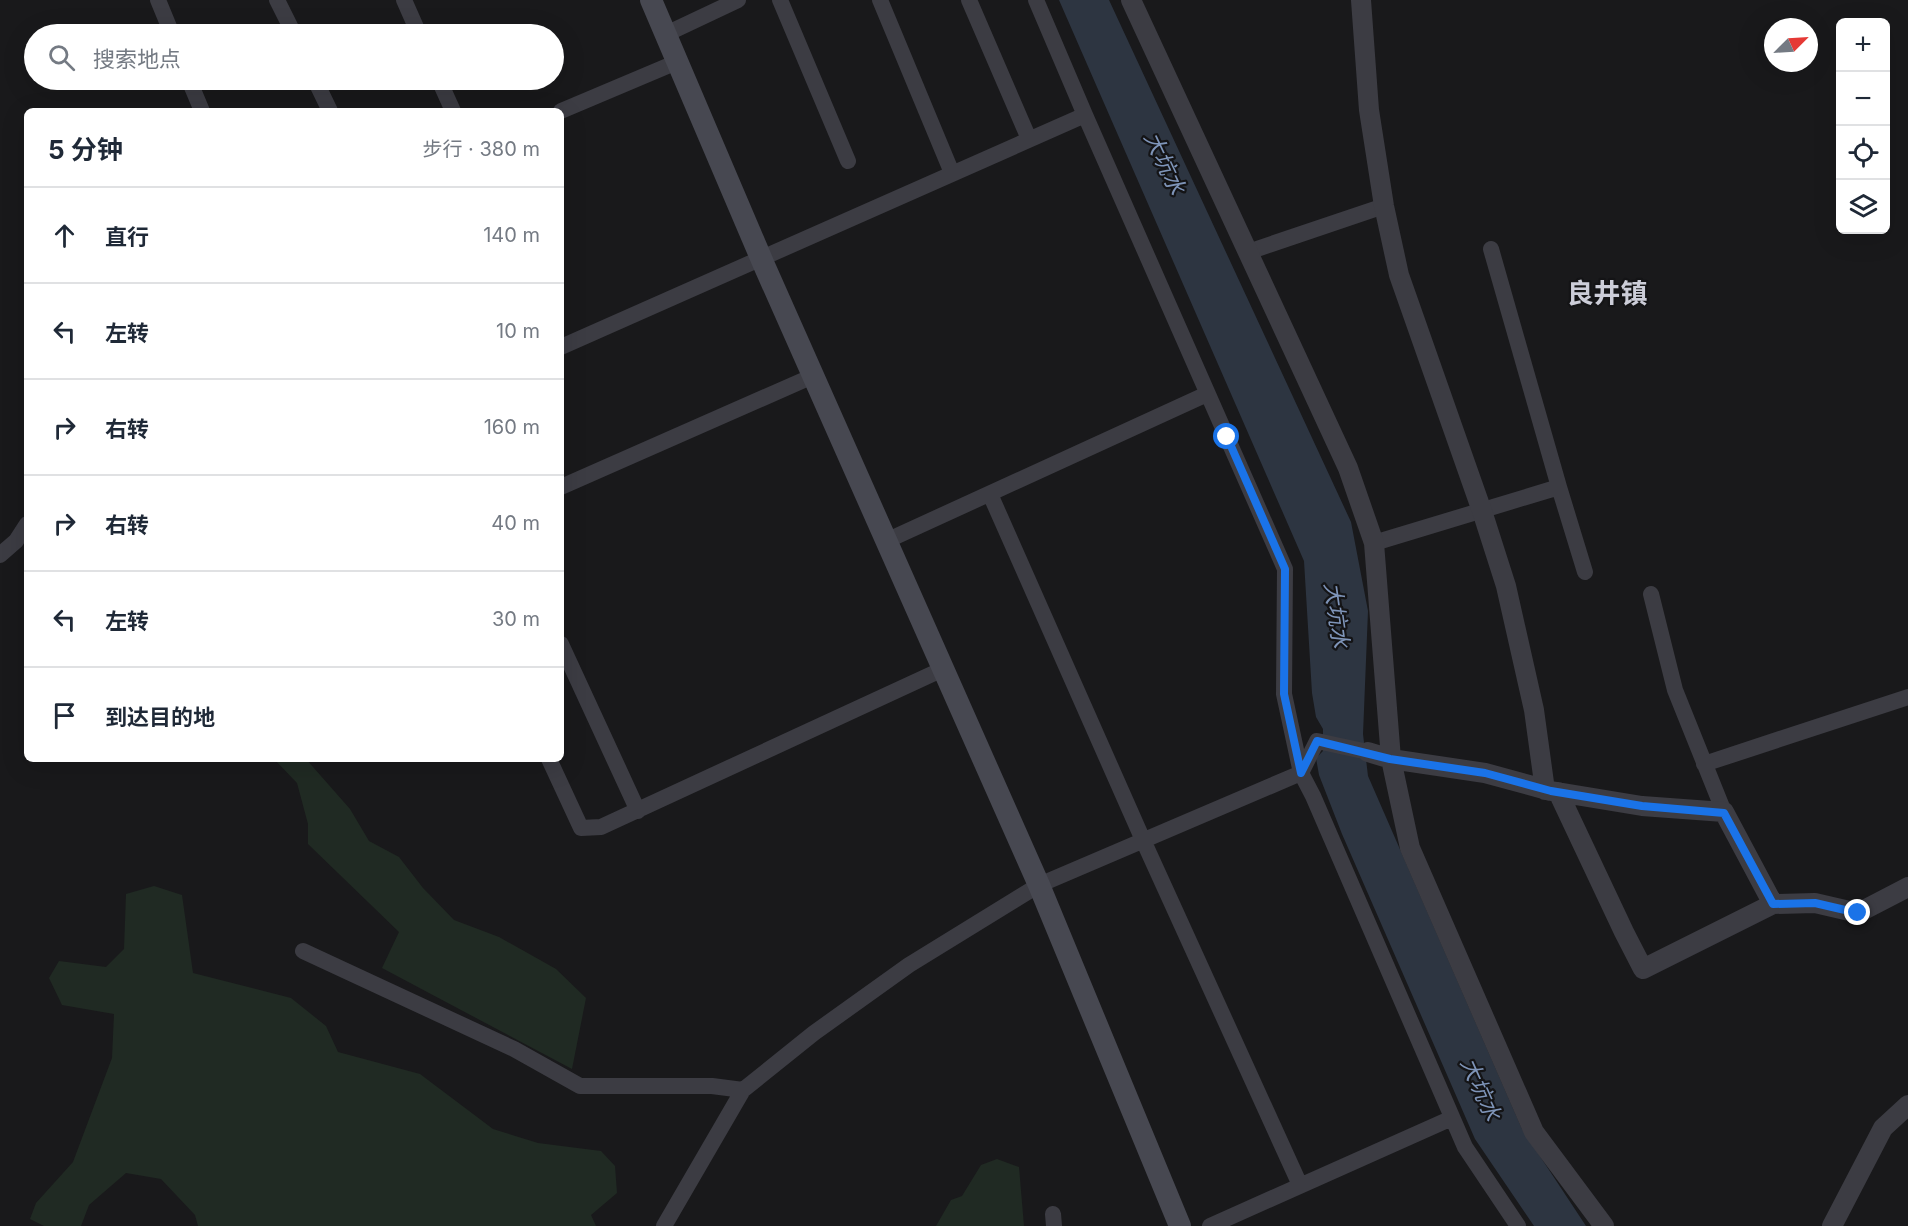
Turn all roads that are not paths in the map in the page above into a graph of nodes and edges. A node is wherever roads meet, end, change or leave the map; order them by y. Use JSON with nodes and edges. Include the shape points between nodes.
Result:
{"nodes":[{"id":1,"x":159,"y":0,"type":"edge"},
{"id":2,"x":277,"y":0,"type":"edge"},
{"id":3,"x":404,"y":0,"type":"edge"},
{"id":4,"x":651,"y":0,"type":"edge"},
{"id":5,"x":738,"y":0,"type":"edge"},
{"id":6,"x":780,"y":0,"type":"edge"},
{"id":7,"x":880,"y":0,"type":"edge"},
{"id":8,"x":969,"y":0,"type":"edge"},
{"id":9,"x":1036,"y":0,"type":"edge"},
{"id":10,"x":1131,"y":0,"type":"edge"},
{"id":11,"x":1361,"y":0,"type":"edge"},
{"id":12,"x":168,"y":24,"type":"edge"},
{"id":13,"x":289,"y":24,"type":"edge"},
{"id":14,"x":415,"y":24,"type":"edge"},
{"id":15,"x":666,"y":34,"type":"junction"},
{"id":16,"x":677,"y":62,"type":"junction"},
{"id":17,"x":193,"y":90,"type":"edge"},
{"id":18,"x":320,"y":90,"type":"edge"},
{"id":19,"x":444,"y":90,"type":"edge"},
{"id":20,"x":201,"y":108,"type":"edge"},
{"id":21,"x":329,"y":108,"type":"edge"},
{"id":22,"x":452,"y":108,"type":"edge"},
{"id":23,"x":564,"y":110,"type":"edge"},
{"id":24,"x":1085,"y":115,"type":"junction"},
{"id":25,"x":1029,"y":139,"type":"junction"},
{"id":26,"x":848,"y":161,"type":"dead end"},
{"id":27,"x":952,"y":173,"type":"junction"},
{"id":28,"x":1384,"y":206,"type":"junction"},
{"id":29,"x":1491,"y":249,"type":"dead end"},
{"id":30,"x":1248,"y":252,"type":"junction"},
{"id":31,"x":761,"y":258,"type":"junction"},
{"id":32,"x":564,"y":345,"type":"edge"},
{"id":33,"x":813,"y":376,"type":"junction"},
{"id":34,"x":1207,"y":393,"type":"junction"},
{"id":35,"x":564,"y":486,"type":"edge"},
{"id":36,"x":1558,"y":487,"type":"junction"},
{"id":37,"x":990,"y":494,"type":"junction"},
{"id":38,"x":1482,"y":511,"type":"junction"},
{"id":39,"x":24,"y":529,"type":"edge"},
{"id":40,"x":886,"y":541,"type":"junction"},
{"id":41,"x":1374,"y":543,"type":"junction"},
{"id":42,"x":0,"y":555,"type":"edge"},
{"id":43,"x":1585,"y":572,"type":"dead end"},
{"id":44,"x":1651,"y":594,"type":"dead end"},
{"id":45,"x":564,"y":651,"type":"edge"},
{"id":46,"x":943,"y":669,"type":"junction"},
{"id":47,"x":1908,"y":698,"type":"edge"},
{"id":48,"x":1368,"y":752,"type":"joint"},
{"id":49,"x":1390,"y":759,"type":"junction"},
{"id":50,"x":550,"y":762,"type":"edge"},
{"id":51,"x":1704,"y":764,"type":"junction"},
{"id":52,"x":1301,"y":773,"type":"junction"},
{"id":53,"x":1552,"y":791,"type":"junction"},
{"id":54,"x":638,"y":811,"type":"junction"},
{"id":55,"x":1724,"y":813,"type":"junction"},
{"id":56,"x":1143,"y":840,"type":"junction"},
{"id":57,"x":1039,"y":885,"type":"junction"},
{"id":58,"x":1908,"y":887,"type":"edge"},
{"id":59,"x":1773,"y":904,"type":"junction"},
{"id":60,"x":303,"y":951,"type":"dead end"},
{"id":61,"x":743,"y":1090,"type":"junction"},
{"id":62,"x":1908,"y":1104,"type":"edge"},
{"id":63,"x":1452,"y":1118,"type":"junction"},
{"id":64,"x":1300,"y":1185,"type":"junction"},
{"id":65,"x":1176,"y":1224,"type":"edge"},
{"id":66,"x":664,"y":1226,"type":"edge"},
{"id":67,"x":1210,"y":1226,"type":"edge"},
{"id":68,"x":1518,"y":1226,"type":"edge"},
{"id":69,"x":1604,"y":1226,"type":"edge"},
{"id":70,"x":1832,"y":1226,"type":"edge"}],
"edges":[{"from":1,"to":12,"type":"street"},
{"from":2,"to":13,"type":"street"},
{"from":3,"to":14,"type":"street"},
{"from":4,"to":15,"type":"main road"},
{"from":5,"to":15,"type":"street"},
{"from":6,"to":26,"type":"street"},
{"from":7,"to":27,"type":"street"},
{"from":8,"to":25,"type":"street"},
{"from":9,"to":24,"type":"street"},
{"from":10,"to":30,"type":"street"},
{"from":11,"to":28,"type":"street","via":[[1369,110]]},
{"from":15,"to":16,"type":"main road"},
{"from":16,"to":23,"type":"street"},
{"from":16,"to":31,"type":"main road"},
{"from":17,"to":20,"type":"street"},
{"from":18,"to":21,"type":"street"},
{"from":19,"to":22,"type":"street"},
{"from":24,"to":25,"type":"street"},
{"from":24,"to":34,"type":"street"},
{"from":25,"to":27,"type":"street"},
{"from":27,"to":31,"type":"street"},
{"from":28,"to":30,"type":"street"},
{"from":28,"to":38,"type":"street","via":[[1400,275]]},
{"from":29,"to":36,"type":"street"},
{"from":30,"to":41,"type":"street","via":[[1347,468]]},
{"from":31,"to":32,"type":"street"},
{"from":31,"to":33,"type":"main road"},
{"from":33,"to":35,"type":"street"},
{"from":33,"to":40,"type":"main road"},
{"from":34,"to":37,"type":"street"},
{"from":34,"to":52,"type":"street","via":[[1285,569],[1284,694]]},
{"from":36,"to":38,"type":"street"},
{"from":36,"to":43,"type":"street"},
{"from":37,"to":40,"type":"street"},
{"from":37,"to":56,"type":"street"},
{"from":38,"to":41,"type":"street"},
{"from":38,"to":53,"type":"street","via":[[1506,586]]},
{"from":39,"to":42,"type":"street"},
{"from":40,"to":46,"type":"main road"},
{"from":41,"to":49,"type":"street"},
{"from":44,"to":51,"type":"street","via":[[1675,690]]},
{"from":45,"to":54,"type":"street"},
{"from":46,"to":54,"type":"street"},
{"from":46,"to":57,"type":"main road"},
{"from":47,"to":51,"type":"street"},
{"from":48,"to":49,"type":"street"},
{"from":48,"to":52,"type":"street","via":[[1317,741]]},
{"from":49,"to":53,"type":"street","via":[[1485,773]]},
{"from":49,"to":69,"type":"street","via":[[1410,848],[1534,1132]]},
{"from":50,"to":54,"type":"street","via":[[581,828],[601,827]]},
{"from":51,"to":55,"type":"street"},
{"from":52,"to":56,"type":"street"},
{"from":52,"to":63,"type":"street"},
{"from":53,"to":55,"type":"street","via":[[1642,806]]},
{"from":53,"to":59,"type":"street","via":[[1643,969]]},
{"from":55,"to":59,"type":"street"},
{"from":56,"to":57,"type":"street"},
{"from":56,"to":64,"type":"street"},
{"from":57,"to":61,"type":"street","via":[[909,965]]},
{"from":57,"to":65,"type":"main road"},
{"from":58,"to":59,"type":"street","via":[[1858,913],[1815,903]]},
{"from":60,"to":61,"type":"street","via":[[514,1049],[580,1086],[712,1086]]},
{"from":61,"to":66,"type":"street"},
{"from":62,"to":70,"type":"street","via":[[1883,1128]]},
{"from":63,"to":64,"type":"street"},
{"from":63,"to":68,"type":"street","via":[[1465,1147]]},
{"from":64,"to":67,"type":"street"}]}
